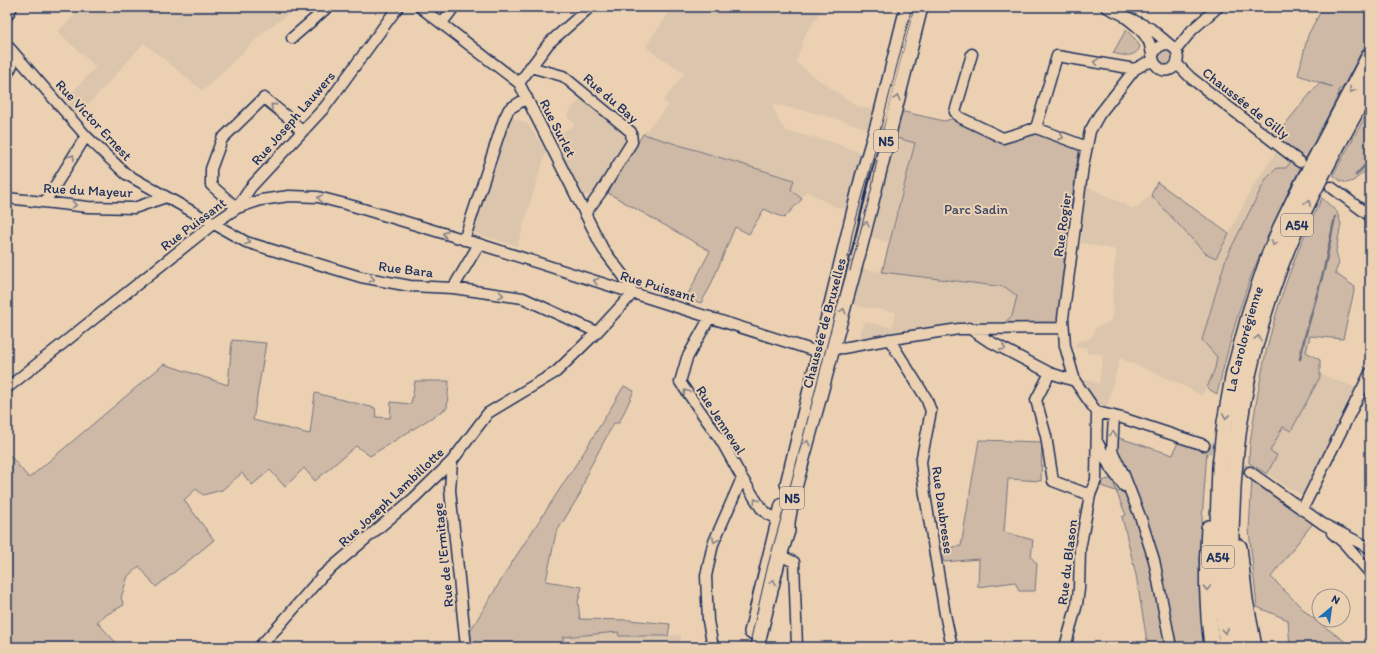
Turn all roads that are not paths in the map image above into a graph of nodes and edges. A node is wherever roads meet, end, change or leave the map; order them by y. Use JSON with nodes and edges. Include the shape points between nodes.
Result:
{"nodes":[{"id":1,"x":12,"y":7,"type":"edge"},
{"id":2,"x":328,"y":7,"type":"edge"},
{"id":3,"x":398,"y":7,"type":"edge"},
{"id":4,"x":420,"y":7,"type":"edge"},
{"id":5,"x":454,"y":7,"type":"edge"},
{"id":6,"x":590,"y":7,"type":"edge"},
{"id":7,"x":921,"y":7,"type":"edge"},
{"id":8,"x":1106,"y":7,"type":"edge"},
{"id":9,"x":1218,"y":7,"type":"edge"},
{"id":10,"x":910,"y":14,"type":"edge"},
{"id":11,"x":7,"y":16,"type":"edge"},
{"id":12,"x":1125,"y":17,"type":"junction"},
{"id":13,"x":442,"y":23,"type":"junction"},
{"id":14,"x":292,"y":38,"type":"dead end"},
{"id":15,"x":7,"y":45,"type":"edge"},
{"id":16,"x":1173,"y":47,"type":"junction"},
{"id":17,"x":972,"y":54,"type":"dead end"},
{"id":18,"x":1370,"y":55,"type":"edge"},
{"id":19,"x":16,"y":57,"type":"junction"},
{"id":20,"x":1154,"y":59,"type":"junction"},
{"id":21,"x":1177,"y":64,"type":"junction"},
{"id":22,"x":530,"y":67,"type":"junction"},
{"id":23,"x":1135,"y":69,"type":"junction"},
{"id":24,"x":7,"y":75,"type":"edge"},
{"id":25,"x":519,"y":83,"type":"junction"},
{"id":26,"x":1370,"y":85,"type":"edge"},
{"id":27,"x":527,"y":98,"type":"junction"},
{"id":28,"x":1036,"y":128,"type":"junction"},
{"id":29,"x":302,"y":132,"type":"junction"},
{"id":30,"x":86,"y":136,"type":"junction"},
{"id":31,"x":1087,"y":147,"type":"junction"},
{"id":32,"x":1300,"y":162,"type":"dead end"},
{"id":33,"x":1331,"y":187,"type":"dead end"},
{"id":34,"x":166,"y":197,"type":"junction"},
{"id":35,"x":7,"y":198,"type":"edge"},
{"id":36,"x":44,"y":202,"type":"junction"},
{"id":37,"x":237,"y":208,"type":"junction"},
{"id":38,"x":585,"y":214,"type":"junction"},
{"id":39,"x":1370,"y":216,"type":"edge"},
{"id":40,"x":213,"y":224,"type":"junction"},
{"id":41,"x":464,"y":240,"type":"junction"},
{"id":42,"x":479,"y":244,"type":"junction"},
{"id":43,"x":453,"y":288,"type":"junction"},
{"id":44,"x":633,"y":293,"type":"junction"},
{"id":45,"x":710,"y":317,"type":"junction"},
{"id":46,"x":969,"y":328,"type":"junction"},
{"id":47,"x":1063,"y":328,"type":"junction"},
{"id":48,"x":597,"y":332,"type":"junction"},
{"id":49,"x":889,"y":339,"type":"junction"},
{"id":50,"x":828,"y":349,"type":"junction"},
{"id":51,"x":1050,"y":373,"type":"junction"},
{"id":52,"x":1370,"y":373,"type":"edge"},
{"id":53,"x":1075,"y":381,"type":"junction"},
{"id":54,"x":7,"y":388,"type":"edge"},
{"id":55,"x":1097,"y":412,"type":"junction"},
{"id":56,"x":1114,"y":416,"type":"junction"},
{"id":57,"x":1097,"y":443,"type":"junction"},
{"id":58,"x":1204,"y":445,"type":"tunnel mouth"},
{"id":59,"x":452,"y":461,"type":"junction"},
{"id":60,"x":1114,"y":464,"type":"junction"},
{"id":61,"x":1220,"y":466,"type":"junction"},
{"id":62,"x":1250,"y":472,"type":"tunnel mouth"},
{"id":63,"x":742,"y":478,"type":"junction"},
{"id":64,"x":1096,"y":480,"type":"junction"},
{"id":65,"x":1233,"y":484,"type":"junction"},
{"id":66,"x":1090,"y":495,"type":"junction"},
{"id":67,"x":1302,"y":510,"type":"junction"},
{"id":68,"x":784,"y":520,"type":"junction"},
{"id":69,"x":1323,"y":524,"type":"junction"},
{"id":70,"x":1370,"y":548,"type":"edge"},
{"id":71,"x":776,"y":553,"type":"junction"},
{"id":72,"x":1370,"y":573,"type":"edge"},
{"id":73,"x":259,"y":647,"type":"edge"},
{"id":74,"x":466,"y":647,"type":"edge"},
{"id":75,"x":713,"y":647,"type":"edge"},
{"id":76,"x":748,"y":647,"type":"edge"},
{"id":77,"x":757,"y":647,"type":"edge"},
{"id":78,"x":797,"y":647,"type":"edge"},
{"id":79,"x":952,"y":647,"type":"edge"},
{"id":80,"x":1065,"y":647,"type":"edge"},
{"id":81,"x":1171,"y":647,"type":"edge"},
{"id":82,"x":1212,"y":647,"type":"edge"},
{"id":83,"x":1227,"y":647,"type":"edge"},
{"id":84,"x":1240,"y":647,"type":"edge"},
{"id":85,"x":1254,"y":647,"type":"edge"}],
"edges":[{"from":1,"to":11,"type":"street"},
{"from":2,"to":14,"type":"street"},
{"from":3,"to":29,"type":"street","name":"Rue Joseph Lauwers","via":[[329,102]]},
{"from":4,"to":13,"type":"street","name":"Rue Surlet"},
{"from":5,"to":13,"type":"street"},
{"from":6,"to":22,"type":"street","via":[[549,43]]},
{"from":7,"to":10,"type":"main road","name":"Chaussée de Bruxelles","number":"N5"},
{"from":8,"to":12,"type":"street"},
{"from":9,"to":16,"type":"street"},
{"from":10,"to":50,"type":"main road","name":"Chaussée de Bruxelles","number":"N5","via":[[859,253]]},
{"from":12,"to":16,"type":"street","via":[[1150,28]]},
{"from":12,"to":20,"type":"street","via":[[1145,35]]},
{"from":13,"to":25,"type":"street","name":"Rue Surlet"},
{"from":15,"to":19,"type":"street","name":"Rue Victor Ernest"},
{"from":16,"to":20,"type":"street","via":[[1159,46],[1155,50]]},
{"from":16,"to":21,"type":"street","via":[[1179,58]]},
{"from":17,"to":28,"type":"street","via":[[956,114],[1003,138]]},
{"from":18,"to":61,"type":"highway","name":"La Carolorégienne","number":"A54","one_way":true,"via":[[1296,194],[1270,253],[1234,372]]},
{"from":19,"to":24,"type":"street"},
{"from":19,"to":30,"type":"street","name":"Rue Victor Ernest"},
{"from":20,"to":21,"type":"street","via":[[1157,67],[1165,70]]},
{"from":20,"to":23,"type":"street"},
{"from":21,"to":32,"type":"street","name":"Chaussée de Gilly","via":[[1191,78]]},
{"from":22,"to":25,"type":"street"},
{"from":22,"to":38,"type":"street","name":"Rue du Bay","via":[[563,76],[631,132],[632,142]]},
{"from":23,"to":28,"type":"street","one_way":true,"via":[[1056,56]]},
{"from":23,"to":31,"type":"street","name":"Rue Rogier","via":[[1099,115],[1090,131]]},
{"from":25,"to":27,"type":"street","name":"Rue Surlet"},
{"from":65,"to":26,"type":"highway","name":"La Carolorégienne","number":"A54","one_way":true,"via":[[1246,383],[1264,313],[1290,242],[1309,200]]},
{"from":27,"to":38,"type":"street","name":"Rue Surlet"},
{"from":27,"to":41,"type":"street","via":[[509,109],[504,119]]},
{"from":28,"to":31,"type":"street","one_way":true},
{"from":29,"to":37,"type":"street","name":"Rue Joseph Lauwers","via":[[251,187]]},
{"from":29,"to":37,"type":"street","one_way":true,"via":[[264,98],[222,139],[211,169],[211,185]]},
{"from":30,"to":34,"type":"street","name":"Rue Victor Ernest","via":[[126,174]]},
{"from":36,"to":30,"type":"street","one_way":true},
{"from":31,"to":47,"type":"street","name":"Rue Rogier"},
{"from":33,"to":39,"type":"street"},
{"from":36,"to":34,"type":"street","name":"Rue du Mayeur","one_way":true,"via":[[88,207],[134,208]]},
{"from":34,"to":40,"type":"street","name":"Rue Victor Ernest"},
{"from":35,"to":36,"type":"street","name":"Rue du Mayeur"},
{"from":37,"to":40,"type":"street","name":"Rue Puissant"},
{"from":41,"to":37,"type":"street","name":"Rue Puissant","one_way":true,"via":[[318,197],[289,196],[261,200]]},
{"from":38,"to":44,"type":"street","name":"Rue Surlet","via":[[603,249],[628,282]]},
{"from":40,"to":43,"type":"street","name":"Rue Bara","one_way":true,"via":[[246,242],[361,277],[410,286]]},
{"from":40,"to":54,"type":"street","name":"Rue Puissant"},
{"from":41,"to":42,"type":"street","name":"Rue Puissant"},
{"from":42,"to":43,"type":"street"},
{"from":44,"to":42,"type":"street","name":"Rue Puissant","one_way":true},
{"from":43,"to":48,"type":"street","name":"Rue Bara","one_way":true,"via":[[523,298]]},
{"from":44,"to":45,"type":"street","name":"Rue Puissant"},
{"from":44,"to":48,"type":"street","name":"Rue Joseph Lambillotte"},
{"from":45,"to":50,"type":"street","name":"Rue Puissant","via":[[812,350]]},
{"from":63,"to":45,"type":"street","name":"Rue Jenneval","one_way":true,"via":[[722,442],[680,382],[687,358]]},
{"from":46,"to":47,"type":"street"},
{"from":46,"to":49,"type":"street"},
{"from":46,"to":51,"type":"street","one_way":true},
{"from":47,"to":53,"type":"street","name":"Rue Rogier","via":[[1065,346]]},
{"from":48,"to":59,"type":"street","name":"Rue Joseph Lambillotte","via":[[556,372],[488,413]]},
{"from":49,"to":50,"type":"street"},
{"from":49,"to":79,"type":"street","name":"Rue Daubresse","via":[[926,398],[931,411],[921,462]]},
{"from":50,"to":68,"type":"main road","name":"Chaussée de Bruxelles","number":"N5","via":[[801,423]]},
{"from":51,"to":53,"type":"street"},
{"from":51,"to":66,"type":"street","via":[[1036,400],[1046,436],[1052,481]]},
{"from":52,"to":67,"type":"street"},
{"from":53,"to":55,"type":"street","name":"Rue Rogier"},
{"from":55,"to":56,"type":"street"},
{"from":55,"to":57,"type":"street"},
{"from":56,"to":58,"type":"street"},
{"from":60,"to":56,"type":"street","one_way":true},
{"from":57,"to":60,"type":"street"},
{"from":57,"to":64,"type":"street"},
{"from":59,"to":73,"type":"street","name":"Rue Joseph Lambillotte","via":[[414,498],[322,576]]},
{"from":59,"to":74,"type":"street","name":"Rue de l'Ermitage","via":[[450,490]]},
{"from":60,"to":64,"type":"street"},
{"from":60,"to":81,"type":"street","via":[[1132,497],[1154,560]]},
{"from":61,"to":82,"type":"highway","one_way":true,"via":[[1211,496],[1207,553]]},
{"from":61,"to":83,"type":"highway","name":"La Carolorégienne","number":"A54","one_way":true,"via":[[1218,556]]},
{"from":62,"to":67,"type":"street"},
{"from":68,"to":63,"type":"street","name":"Rue Jenneval","one_way":true,"via":[[769,515],[761,508]]},
{"from":63,"to":75,"type":"street","one_way":true,"via":[[713,544],[706,576],[708,621]]},
{"from":64,"to":66,"type":"street","name":"Rue du Blason"},
{"from":65,"to":84,"type":"highway","name":"La Carolorégienne","number":"A54","via":[[1231,573]]},
{"from":65,"to":85,"type":"highway","via":[[1245,600]]},
{"from":66,"to":80,"type":"street","name":"Rue du Blason","via":[[1080,549],[1077,604]]},
{"from":67,"to":69,"type":"street"},
{"from":68,"to":71,"type":"main road","name":"Chaussée de Bruxelles","number":"N5","via":[[788,531]]},
{"from":68,"to":76,"type":"main road","name":"Chaussée de Bruxelles","number":"N5"},
{"from":69,"to":70,"type":"street"},
{"from":69,"to":72,"type":"street","via":[[1344,543]]},
{"from":77,"to":71,"type":"main road","name":"Chaussée de Bruxelles","number":"N5","one_way":true},
{"from":71,"to":78,"type":"street","via":[[794,562]]}]}
